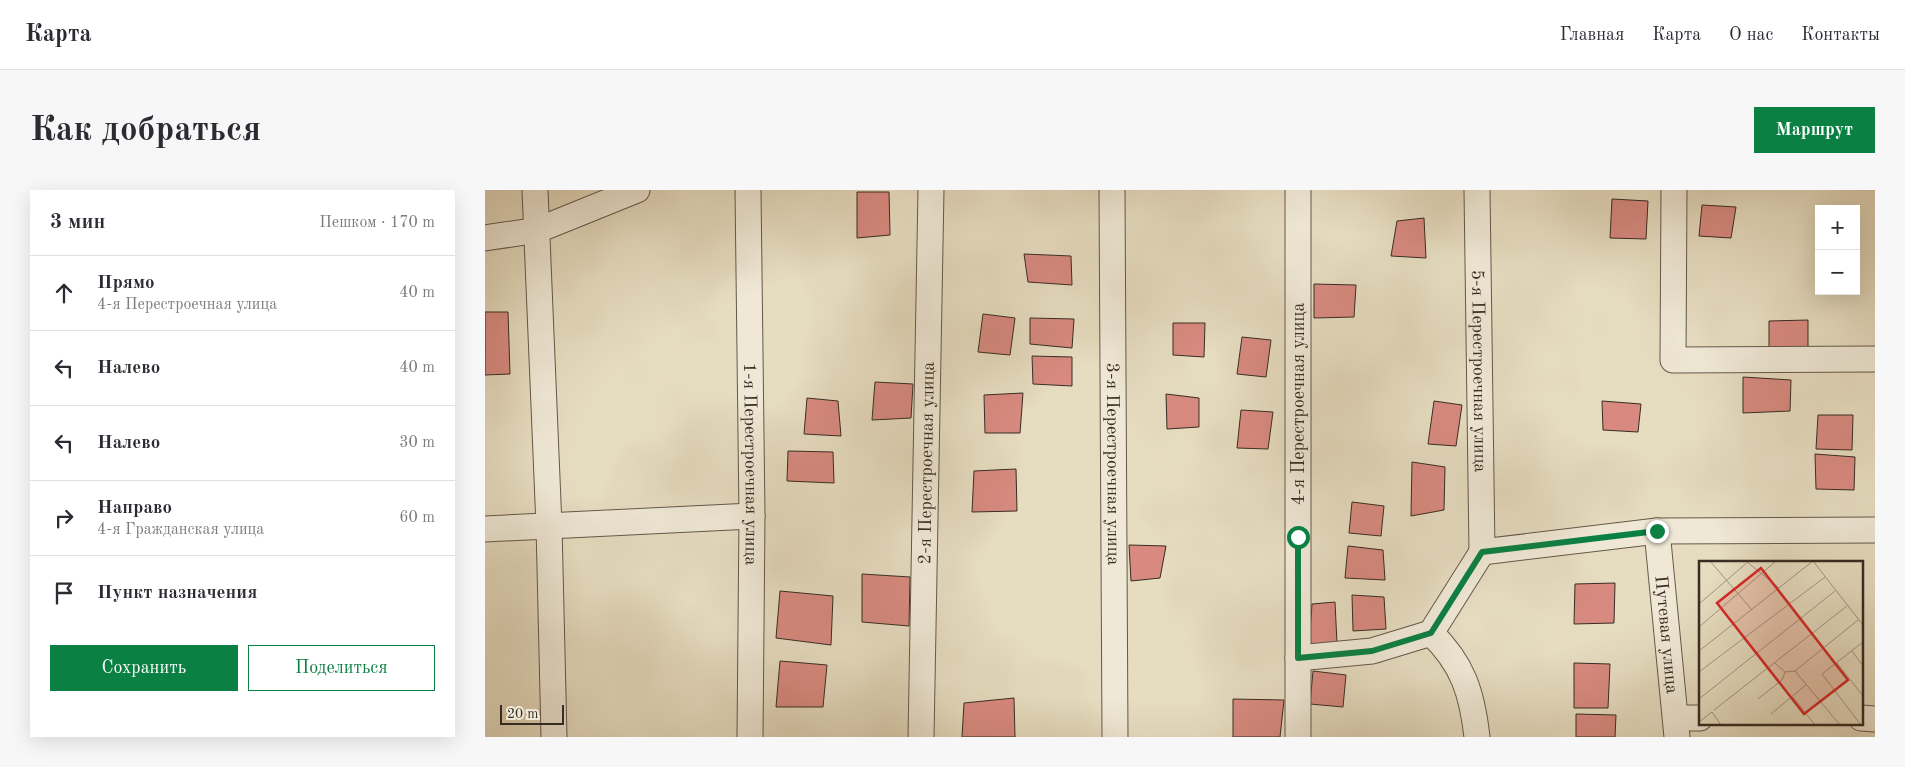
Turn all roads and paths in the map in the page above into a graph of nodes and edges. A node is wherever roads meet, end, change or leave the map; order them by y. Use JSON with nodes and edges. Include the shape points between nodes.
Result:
{"nodes":[{"id":1,"x":535,"y":190,"type":"edge"},
{"id":2,"x":637,"y":190,"type":"edge"},
{"id":3,"x":748,"y":190,"type":"edge"},
{"id":4,"x":931,"y":190,"type":"edge"},
{"id":5,"x":1112,"y":190,"type":"edge"},
{"id":6,"x":1298,"y":190,"type":"edge"},
{"id":7,"x":1477,"y":190,"type":"edge"},
{"id":8,"x":1674,"y":190,"type":"edge"},
{"id":9,"x":538,"y":230,"type":"junction"},
{"id":10,"x":485,"y":238,"type":"edge"},
{"id":11,"x":1875,"y":359,"type":"edge"},
{"id":12,"x":752,"y":516,"type":"junction"},
{"id":13,"x":549,"y":526,"type":"junction"},
{"id":14,"x":485,"y":529,"type":"edge"},
{"id":15,"x":1875,"y":530,"type":"edge"},
{"id":16,"x":1657,"y":531,"type":"junction"},
{"id":17,"x":1482,"y":552,"type":"junction"},
{"id":18,"x":1431,"y":633,"type":"junction"},
{"id":19,"x":1298,"y":658,"type":"junction"},
{"id":20,"x":1684,"y":724,"type":"edge"},
{"id":21,"x":554,"y":737,"type":"edge"},
{"id":22,"x":751,"y":737,"type":"edge"},
{"id":23,"x":921,"y":737,"type":"edge"},
{"id":24,"x":1115,"y":737,"type":"edge"},
{"id":25,"x":1298,"y":737,"type":"edge"},
{"id":26,"x":1477,"y":737,"type":"edge"}],
"edges":[{"from":1,"to":9,"type":"street"},
{"from":2,"to":9,"type":"street"},
{"from":3,"to":12,"type":"street","name":"1-я Перестроечная улица"},
{"from":4,"to":23,"type":"street","name":"2-я Перестроечная улица"},
{"from":5,"to":24,"type":"street","name":"3-я Перестроечная улица"},
{"from":6,"to":19,"type":"street","name":"4-я Перестроечная улица"},
{"from":7,"to":17,"type":"street","name":"5-я Перестроечная улица"},
{"from":8,"to":11,"type":"street","via":[[1673,360]]},
{"from":9,"to":10,"type":"street"},
{"from":9,"to":13,"type":"street"},
{"from":12,"to":13,"type":"street"},
{"from":12,"to":22,"type":"street","name":"1-я Перестроечная улица"},
{"from":13,"to":14,"type":"street"},
{"from":13,"to":21,"type":"street"},
{"from":15,"to":16,"type":"street"},
{"from":16,"to":17,"type":"street"},
{"from":16,"to":20,"type":"street","name":"Путевая улица"},
{"from":17,"to":18,"type":"street"},
{"from":18,"to":19,"type":"street","via":[[1372,651]]},
{"from":18,"to":26,"type":"street","via":[[1447,649],[1461,671],[1474,707]]},
{"from":19,"to":25,"type":"street","name":"4-я Перестроечная улица"}]}
